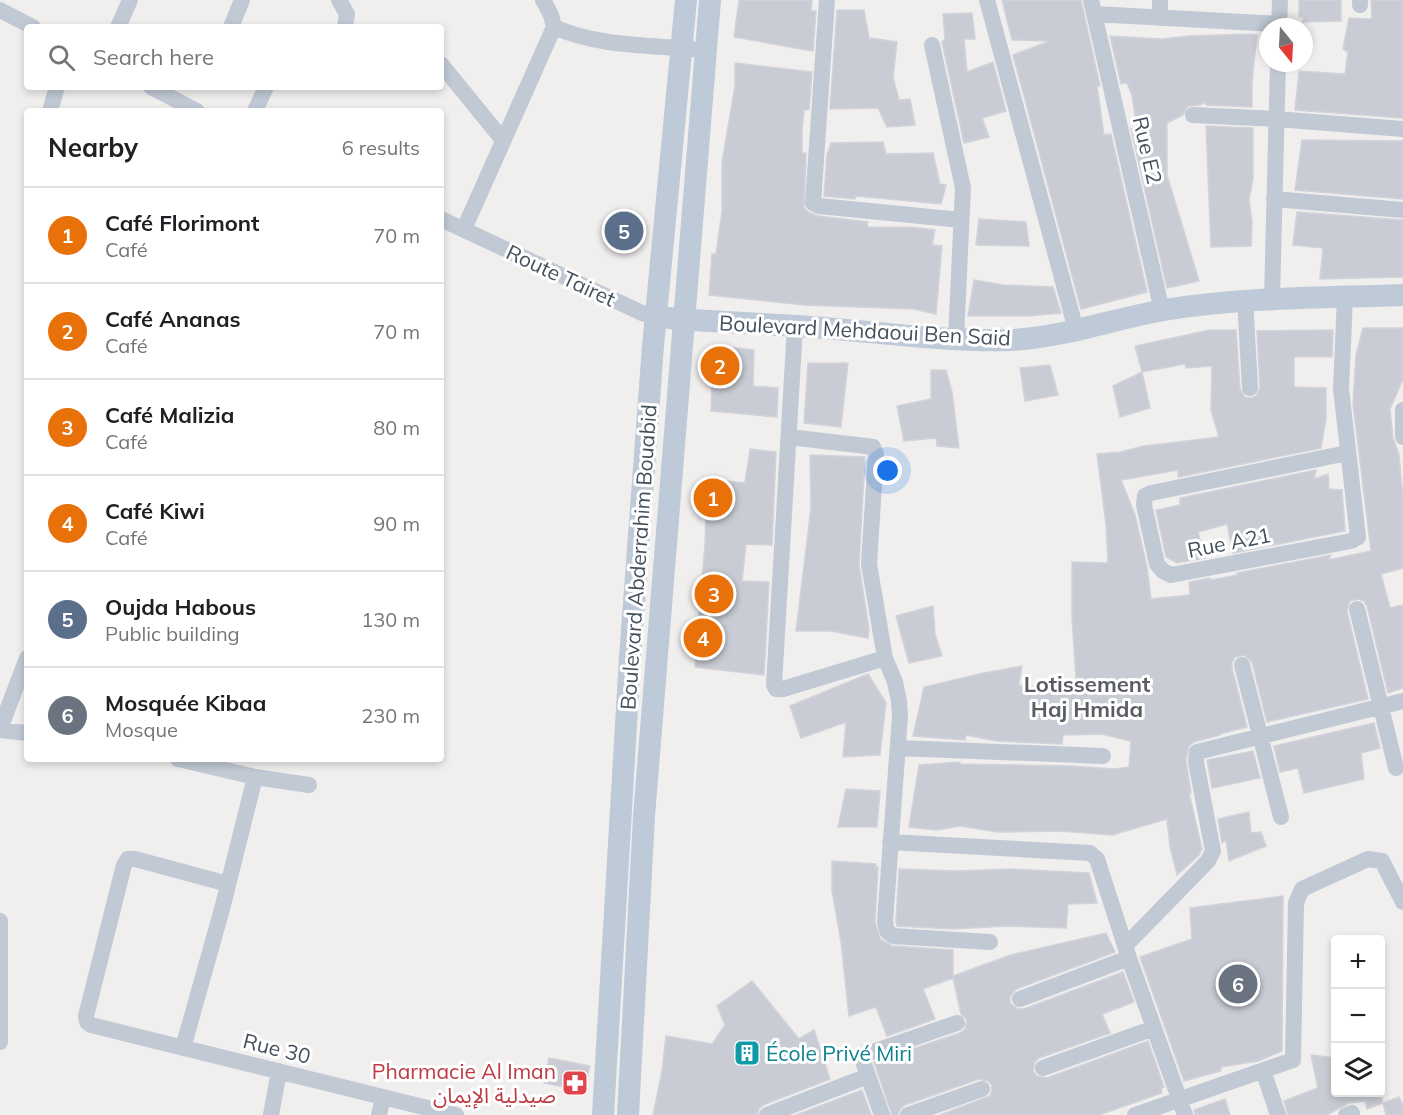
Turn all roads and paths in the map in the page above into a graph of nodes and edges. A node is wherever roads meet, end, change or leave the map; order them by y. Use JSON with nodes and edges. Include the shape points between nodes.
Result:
{"nodes":[{"id":1,"x":130,"y":0,"type":"edge"},
{"id":2,"x":242,"y":0,"type":"edge"},
{"id":3,"x":339,"y":0,"type":"edge"},
{"id":4,"x":543,"y":0,"type":"edge"},
{"id":5,"x":686,"y":0,"type":"edge"},
{"id":6,"x":710,"y":0,"type":"edge"},
{"id":7,"x":827,"y":0,"type":"edge"},
{"id":8,"x":987,"y":0,"type":"edge"},
{"id":9,"x":1160,"y":0,"type":"edge"},
{"id":10,"x":1280,"y":0,"type":"edge"},
{"id":11,"x":1092,"y":7,"type":"edge"},
{"id":12,"x":0,"y":10,"type":"edge"},
{"id":13,"x":1160,"y":18,"type":"junction"},
{"id":14,"x":1279,"y":18,"type":"edge"},
{"id":15,"x":27,"y":24,"type":"edge"},
{"id":16,"x":119,"y":24,"type":"edge"},
{"id":17,"x":232,"y":24,"type":"edge"},
{"id":18,"x":345,"y":24,"type":"edge"},
{"id":19,"x":1259,"y":25,"type":"edge"},
{"id":20,"x":554,"y":27,"type":"junction"},
{"id":21,"x":932,"y":45,"type":"dead end"},
{"id":22,"x":682,"y":48,"type":"junction"},
{"id":23,"x":706,"y":50,"type":"junction"},
{"id":24,"x":444,"y":68,"type":"edge"},
{"id":25,"x":1278,"y":72,"type":"edge"},
{"id":26,"x":56,"y":90,"type":"edge"},
{"id":27,"x":157,"y":90,"type":"edge"},
{"id":28,"x":265,"y":90,"type":"edge"},
{"id":29,"x":51,"y":108,"type":"edge"},
{"id":30,"x":191,"y":108,"type":"edge"},
{"id":31,"x":256,"y":108,"type":"edge"},
{"id":32,"x":1193,"y":115,"type":"dead end"},
{"id":33,"x":1276,"y":119,"type":"junction"},
{"id":34,"x":1403,"y":129,"type":"edge"},
{"id":35,"x":502,"y":139,"type":"junction"},
{"id":36,"x":1274,"y":199,"type":"junction"},
{"id":37,"x":1403,"y":210,"type":"edge"},
{"id":38,"x":444,"y":220,"type":"edge"},
{"id":39,"x":961,"y":220,"type":"junction"},
{"id":40,"x":464,"y":229,"type":"junction"},
{"id":41,"x":1403,"y":295,"type":"edge"},
{"id":42,"x":1346,"y":297,"type":"junction"},
{"id":43,"x":1245,"y":299,"type":"junction"},
{"id":44,"x":1272,"y":299,"type":"junction"},
{"id":45,"x":1162,"y":310,"type":"junction"},
{"id":46,"x":655,"y":317,"type":"junction"},
{"id":47,"x":684,"y":319,"type":"junction"},
{"id":48,"x":795,"y":326,"type":"junction"},
{"id":49,"x":1076,"y":330,"type":"junction"},
{"id":50,"x":956,"y":339,"type":"junction"},
{"id":51,"x":1250,"y":388,"type":"dead end"},
{"id":52,"x":1403,"y":410,"type":"edge"},
{"id":53,"x":789,"y":437,"type":"junction"},
{"id":54,"x":1403,"y":437,"type":"edge"},
{"id":55,"x":1347,"y":453,"type":"junction"},
{"id":56,"x":1357,"y":609,"type":"dead end"},
{"id":57,"x":885,"y":658,"type":"junction"},
{"id":58,"x":1242,"y":665,"type":"dead end"},
{"id":59,"x":24,"y":666,"type":"edge"},
{"id":60,"x":1403,"y":701,"type":"edge"},
{"id":61,"x":1380,"y":706,"type":"junction"},
{"id":62,"x":0,"y":729,"type":"edge"},
{"id":63,"x":24,"y":733,"type":"edge"},
{"id":64,"x":1260,"y":736,"type":"junction"},
{"id":65,"x":899,"y":748,"type":"junction"},
{"id":66,"x":1103,"y":756,"type":"dead end"},
{"id":67,"x":201,"y":762,"type":"edge"},
{"id":68,"x":1396,"y":768,"type":"dead end"},
{"id":69,"x":255,"y":777,"type":"junction"},
{"id":70,"x":309,"y":785,"type":"dead end"},
{"id":71,"x":1281,"y":817,"type":"dead end"},
{"id":72,"x":890,"y":842,"type":"junction"},
{"id":73,"x":228,"y":884,"type":"junction"},
{"id":74,"x":1403,"y":902,"type":"edge"},
{"id":75,"x":0,"y":921,"type":"edge"},
{"id":76,"x":990,"y":942,"type":"dead end"},
{"id":77,"x":1127,"y":952,"type":"junction"},
{"id":78,"x":1020,"y":999,"type":"dead end"},
{"id":79,"x":957,"y":1023,"type":"dead end"},
{"id":80,"x":1154,"y":1028,"type":"junction"},
{"id":81,"x":0,"y":1042,"type":"edge"},
{"id":82,"x":183,"y":1048,"type":"junction"},
{"id":83,"x":1043,"y":1068,"type":"dead end"},
{"id":84,"x":279,"y":1071,"type":"junction"},
{"id":85,"x":1263,"y":1071,"type":"junction"},
{"id":86,"x":868,"y":1076,"type":"junction"},
{"id":87,"x":982,"y":1089,"type":"dead end"},
{"id":88,"x":383,"y":1097,"type":"junction"},
{"id":89,"x":1183,"y":1107,"type":"edge"},
{"id":90,"x":271,"y":1115,"type":"edge"},
{"id":91,"x":379,"y":1115,"type":"edge"},
{"id":92,"x":456,"y":1115,"type":"edge"},
{"id":93,"x":603,"y":1115,"type":"edge"},
{"id":94,"x":628,"y":1115,"type":"edge"},
{"id":95,"x":767,"y":1115,"type":"edge"},
{"id":96,"x":882,"y":1115,"type":"edge"},
{"id":97,"x":908,"y":1115,"type":"edge"},
{"id":98,"x":1135,"y":1115,"type":"edge"},
{"id":99,"x":1278,"y":1115,"type":"edge"}],
"edges":[{"from":1,"to":16,"type":"street"},
{"from":2,"to":17,"type":"street"},
{"from":3,"to":18,"type":"street","via":[[347,14]]},
{"from":4,"to":20,"type":"street"},
{"from":5,"to":22,"type":"main road","name":"Boulevard Abderrahim Bouabid"},
{"from":6,"to":23,"type":"main road","name":"Boulevard Abderrahim Bouabid"},
{"from":7,"to":39,"type":"street","via":[[813,202],[819,206]]},
{"from":8,"to":49,"type":"street"},
{"from":9,"to":13,"type":"street"},
{"from":10,"to":14,"type":"street"},
{"from":11,"to":13,"type":"street"},
{"from":11,"to":45,"type":"street","name":"Rue E2"},
{"from":12,"to":15,"type":"street"},
{"from":13,"to":19,"type":"street"},
{"from":20,"to":22,"type":"street","via":[[594,39]]},
{"from":20,"to":35,"type":"street"},
{"from":21,"to":39,"type":"street","via":[[963,188]]},
{"from":22,"to":23,"type":"street"},
{"from":22,"to":46,"type":"main road","name":"Boulevard Abderrahim Bouabid"},
{"from":23,"to":47,"type":"main road","name":"Boulevard Abderrahim Bouabid"},
{"from":24,"to":35,"type":"street"},
{"from":25,"to":33,"type":"street"},
{"from":26,"to":29,"type":"street"},
{"from":27,"to":30,"type":"street"},
{"from":28,"to":31,"type":"street"},
{"from":32,"to":33,"type":"street"},
{"from":33,"to":34,"type":"street"},
{"from":33,"to":36,"type":"street"},
{"from":35,"to":40,"type":"street"},
{"from":36,"to":37,"type":"street"},
{"from":36,"to":44,"type":"street"},
{"from":38,"to":40,"type":"street","name":"Route Tairet"},
{"from":39,"to":50,"type":"street"},
{"from":40,"to":46,"type":"street","name":"Route Tairet"},
{"from":41,"to":42,"type":"main road","name":"Boulevard Mehdaoui Ben Said"},
{"from":42,"to":44,"type":"main road","name":"Boulevard Mehdaoui Ben Said"},
{"from":42,"to":55,"type":"street","name":"Rue A21","via":[[1341,389]]},
{"from":43,"to":44,"type":"main road","name":"Boulevard Mehdaoui Ben Said"},
{"from":43,"to":45,"type":"main road","name":"Boulevard Mehdaoui Ben Said"},
{"from":43,"to":51,"type":"street"},
{"from":45,"to":49,"type":"main road","name":"Boulevard Mehdaoui Ben Said"},
{"from":46,"to":47,"type":"main road","name":"Route Tairet"},
{"from":46,"to":93,"type":"main road","name":"Boulevard Abderrahim Bouabid"},
{"from":47,"to":48,"type":"main road","name":"Boulevard Mehdaoui Ben Said"},
{"from":47,"to":94,"type":"main road","name":"Boulevard Abderrahim Bouabid","via":[[644,816]]},
{"from":48,"to":50,"type":"main road","name":"Boulevard Mehdaoui Ben Said"},
{"from":48,"to":53,"type":"street"},
{"from":49,"to":50,"type":"main road","name":"Boulevard Mehdaoui Ben Said","via":[[1012,340]]},
{"from":52,"to":54,"type":"street"},
{"from":53,"to":57,"type":"street","via":[[873,447],[876,454],[869,564]]},
{"from":53,"to":57,"type":"street","via":[[774,685],[783,689]]},
{"from":55,"to":55,"type":"street","name":"Rue A21","via":[[1145,496],[1157,564],[1172,575],[1358,537]]},
{"from":56,"to":61,"type":"street"},
{"from":57,"to":65,"type":"street","via":[[899,701]]},
{"from":58,"to":64,"type":"street"},
{"from":59,"to":62,"type":"street"},
{"from":60,"to":61,"type":"street"},
{"from":61,"to":64,"type":"street"},
{"from":61,"to":68,"type":"street"},
{"from":62,"to":63,"type":"street"},
{"from":64,"to":71,"type":"street"},
{"from":64,"to":77,"type":"street","via":[[1197,752],[1213,851]]},
{"from":65,"to":66,"type":"street"},
{"from":65,"to":72,"type":"street"},
{"from":67,"to":69,"type":"street"},
{"from":69,"to":70,"type":"street"},
{"from":69,"to":73,"type":"street"},
{"from":72,"to":76,"type":"street","via":[[885,922],[893,936]]},
{"from":72,"to":77,"type":"street","via":[[1090,853],[1097,859]]},
{"from":73,"to":82,"type":"street"},
{"from":73,"to":82,"type":"street","name":"Rue 30","via":[[135,859],[128,859],[124,865],[87,1022]]},
{"from":74,"to":85,"type":"street","via":[[1382,861],[1368,859],[1302,889],[1296,903],[1293,1060]]},
{"from":75,"to":81,"type":"street"},
{"from":77,"to":78,"type":"street"},
{"from":77,"to":80,"type":"street"},
{"from":79,"to":86,"type":"street","via":[[861,1056]]},
{"from":80,"to":83,"type":"street"},
{"from":80,"to":89,"type":"street"},
{"from":82,"to":84,"type":"street","name":"Rue 30"},
{"from":84,"to":88,"type":"street","name":"Rue 30"},
{"from":84,"to":90,"type":"street"},
{"from":85,"to":89,"type":"street"},
{"from":85,"to":99,"type":"street"},
{"from":86,"to":95,"type":"street"},
{"from":86,"to":96,"type":"street"},
{"from":87,"to":97,"type":"street"},
{"from":88,"to":91,"type":"street"},
{"from":88,"to":92,"type":"street","name":"Rue 30"},
{"from":89,"to":98,"type":"street"}]}
